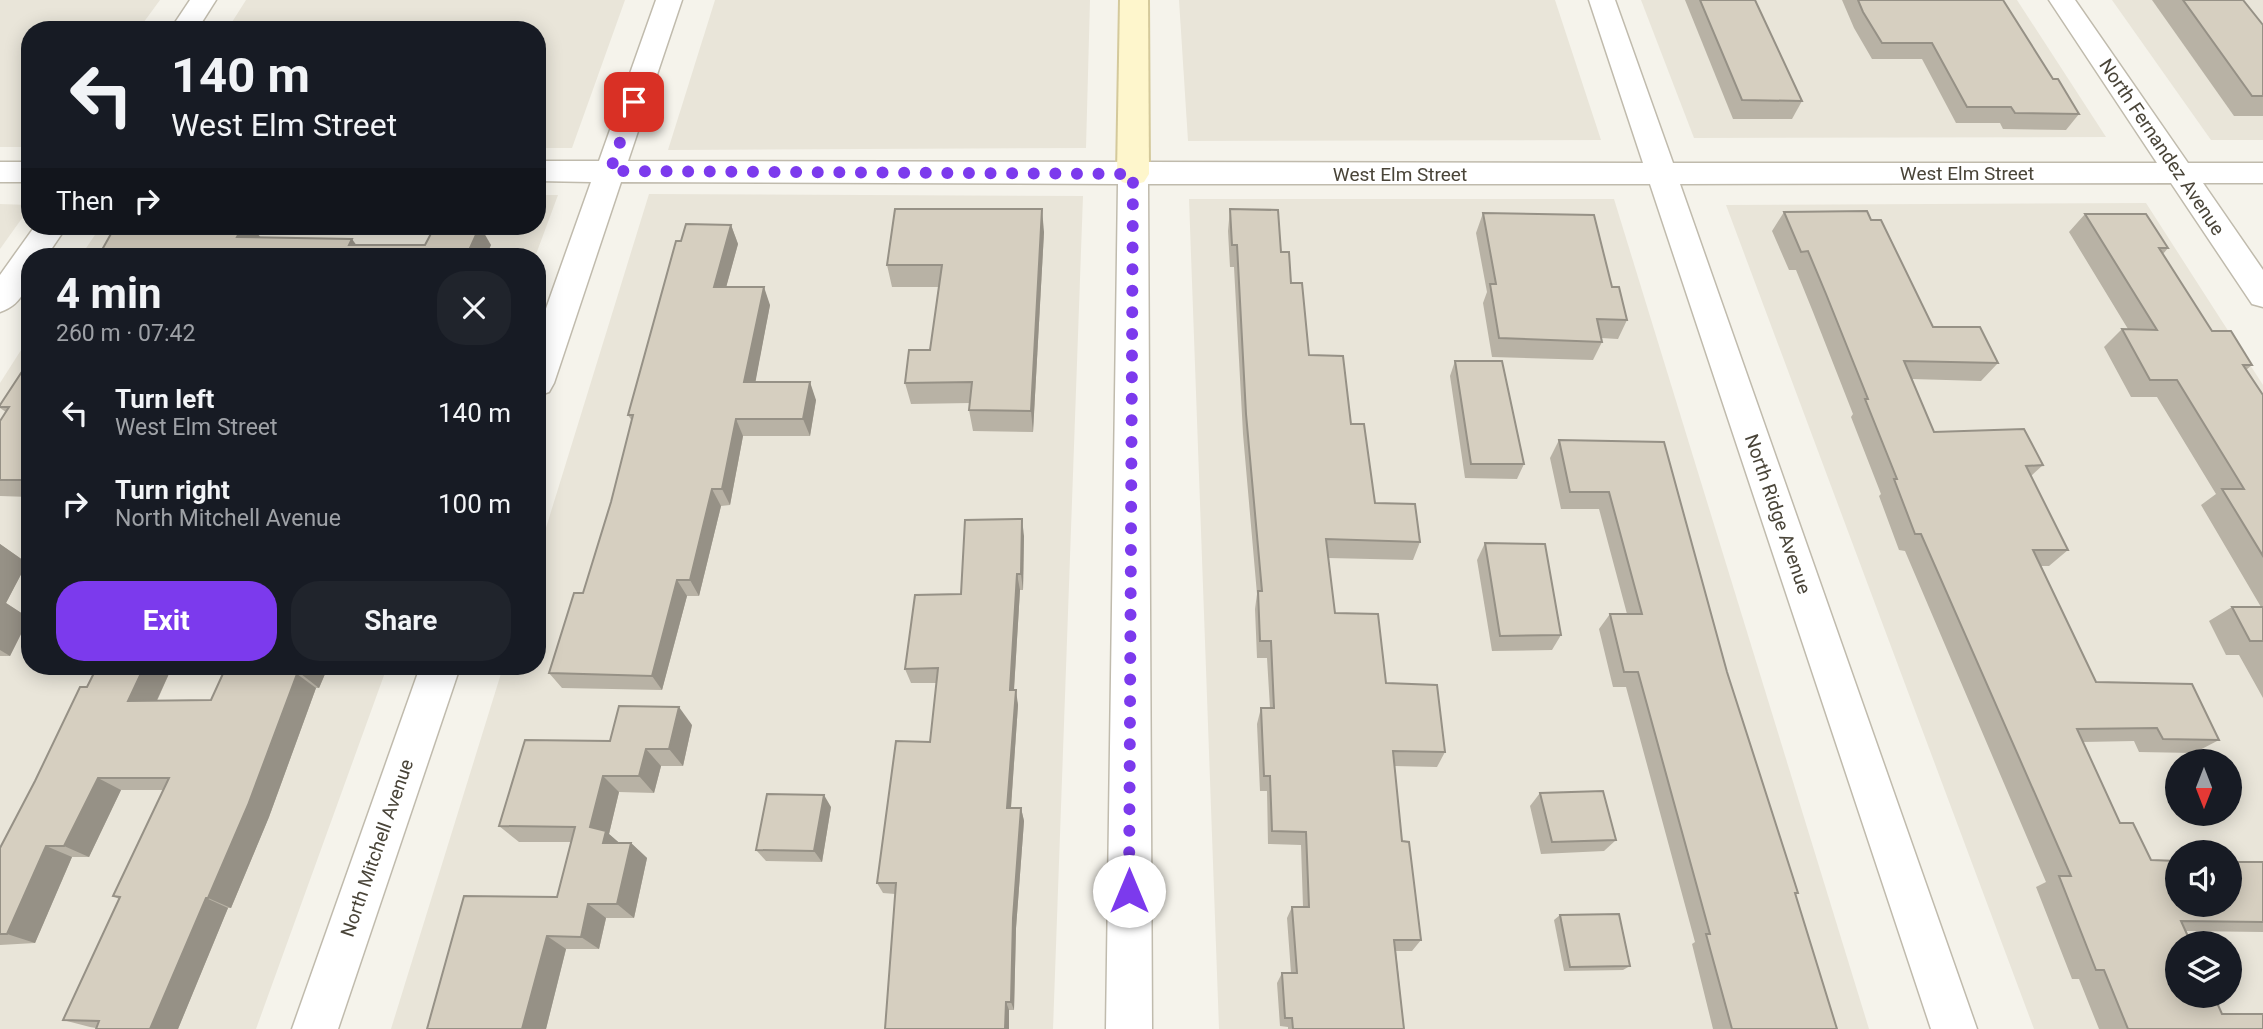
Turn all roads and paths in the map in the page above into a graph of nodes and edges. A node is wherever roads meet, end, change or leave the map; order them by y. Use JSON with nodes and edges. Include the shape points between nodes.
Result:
{"nodes":[{"id":1,"x":203,"y":0,"type":"edge"},
{"id":2,"x":669,"y":0,"type":"edge"},
{"id":3,"x":1134,"y":0,"type":"edge"},
{"id":4,"x":1602,"y":0,"type":"edge"},
{"id":5,"x":2062,"y":0,"type":"edge"},
{"id":6,"x":189,"y":21,"type":"edge"},
{"id":7,"x":546,"y":171,"type":"edge"},
{"id":8,"x":610,"y":171,"type":"junction"},
{"id":9,"x":0,"y":172,"type":"edge"},
{"id":10,"x":21,"y":172,"type":"edge"},
{"id":11,"x":1661,"y":173,"type":"junction"},
{"id":12,"x":2180,"y":173,"type":"junction"},
{"id":13,"x":2263,"y":173,"type":"edge"},
{"id":14,"x":1133,"y":174,"type":"junction"},
{"id":15,"x":21,"y":270,"type":"edge"},
{"id":16,"x":2263,"y":295,"type":"edge"},
{"id":17,"x":0,"y":300,"type":"edge"},
{"id":18,"x":546,"y":357,"type":"edge"},
{"id":19,"x":437,"y":675,"type":"edge"},
{"id":20,"x":315,"y":1029,"type":"edge"},
{"id":21,"x":1129,"y":1029,"type":"edge"},
{"id":22,"x":1955,"y":1029,"type":"edge"}],
"edges":[{"from":1,"to":6,"type":"street"},
{"from":2,"to":8,"type":"street"},
{"from":3,"to":14,"type":"street"},
{"from":4,"to":11,"type":"street","name":"North Ridge Avenue"},
{"from":5,"to":12,"type":"street","name":"North Fernandez Avenue"},
{"from":7,"to":8,"type":"street","name":"West Elm Street"},
{"from":8,"to":14,"type":"street","name":"West Elm Street"},
{"from":8,"to":18,"type":"street"},
{"from":9,"to":10,"type":"street"},
{"from":11,"to":12,"type":"street","name":"West Elm Street"},
{"from":11,"to":14,"type":"street","name":"West Elm Street"},
{"from":11,"to":22,"type":"street","name":"North Ridge Avenue"},
{"from":12,"to":13,"type":"street","name":"West Elm Street"},
{"from":12,"to":16,"type":"street","name":"North Fernandez Avenue"},
{"from":14,"to":21,"type":"street"},
{"from":15,"to":17,"type":"street"},
{"from":19,"to":20,"type":"street","name":"North Mitchell Avenue"}]}
